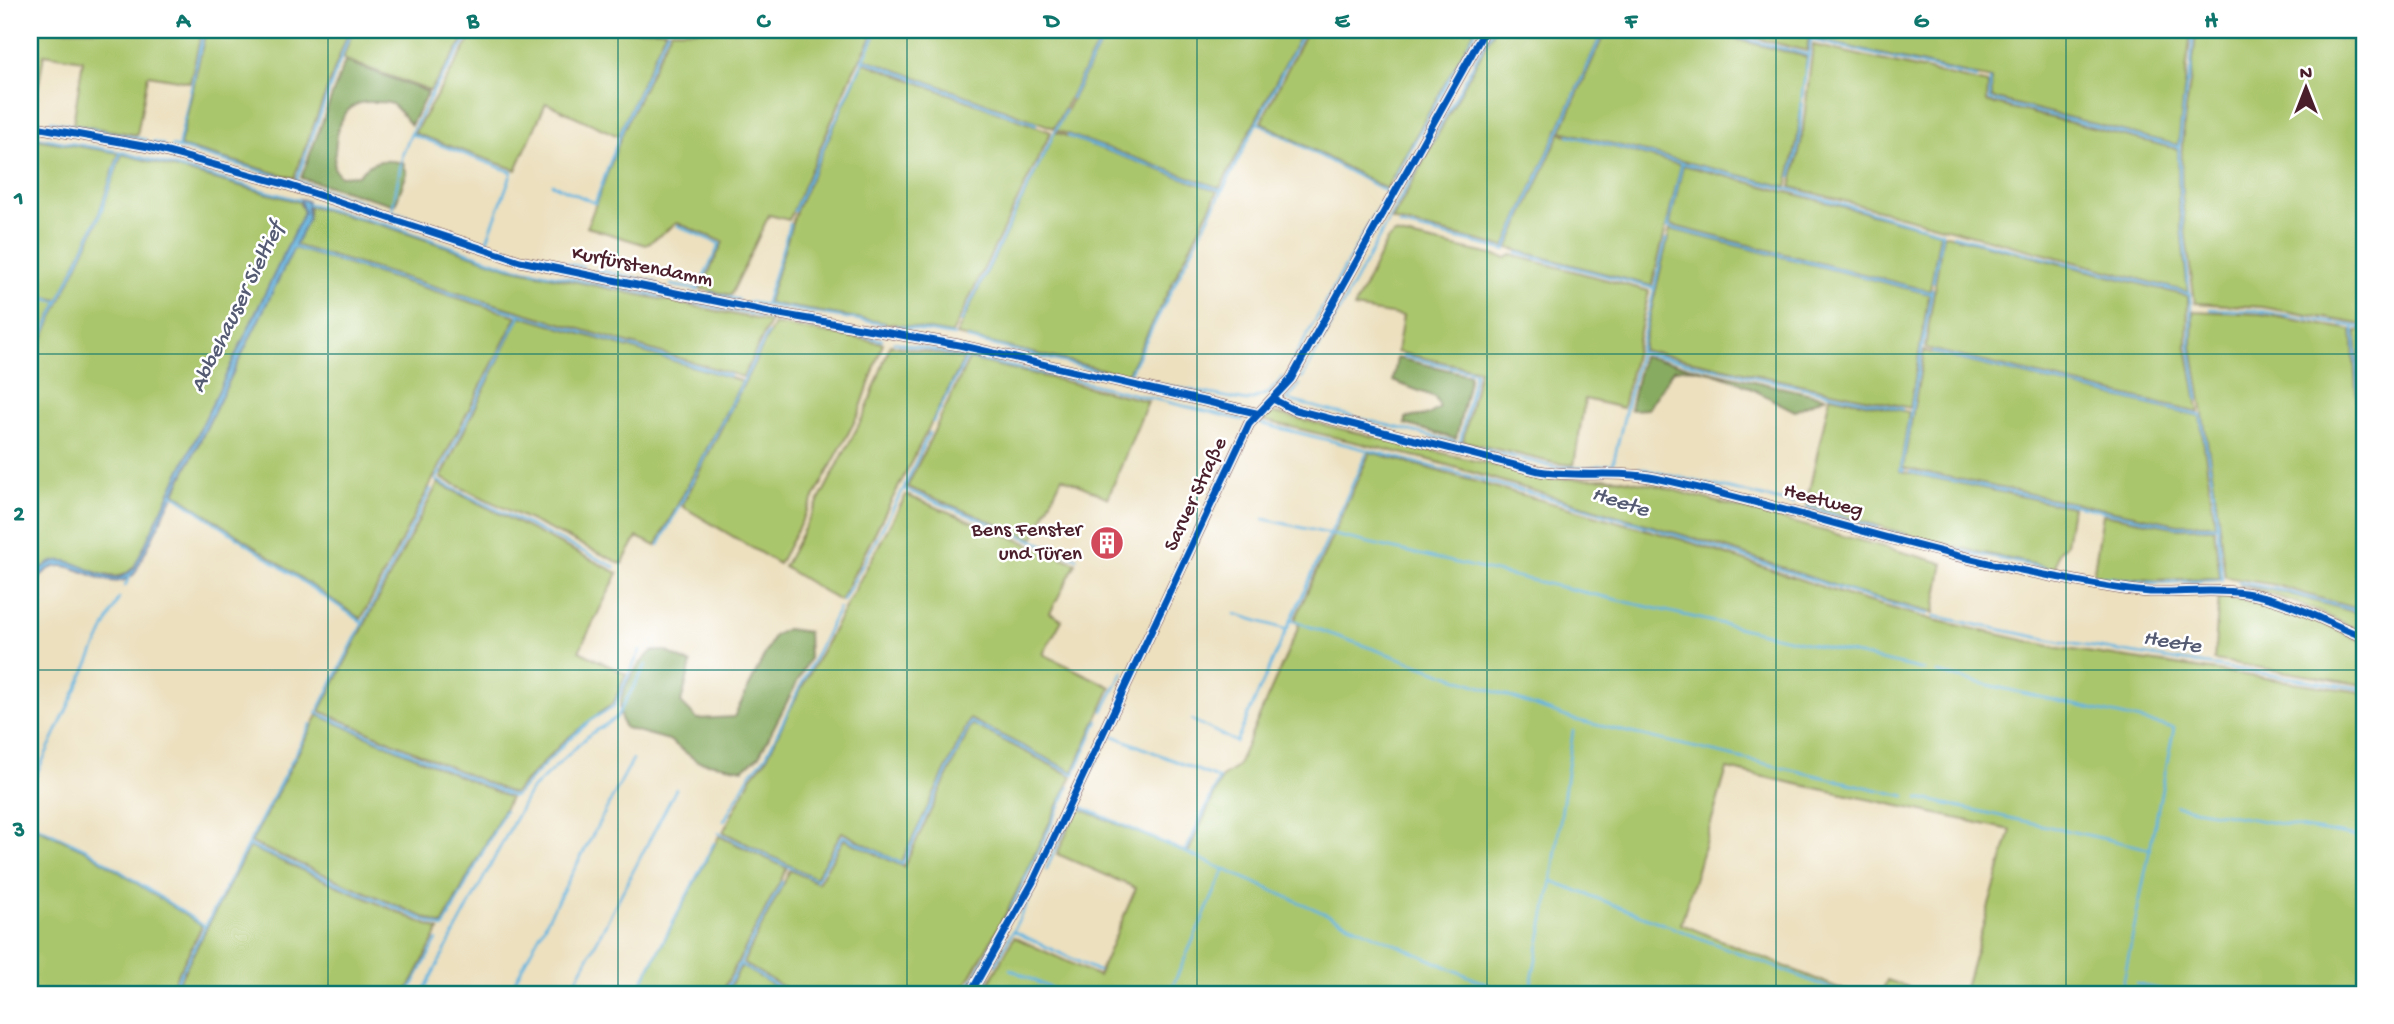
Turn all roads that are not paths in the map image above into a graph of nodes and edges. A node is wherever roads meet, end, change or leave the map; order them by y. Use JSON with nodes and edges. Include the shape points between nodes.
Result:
{"nodes":[{"id":1,"x":1485,"y":30,"type":"edge"},
{"id":2,"x":30,"y":126,"type":"edge"},
{"id":3,"x":1273,"y":399,"type":"junction"},
{"id":4,"x":1256,"y":413,"type":"junction"},
{"id":5,"x":2364,"y":637,"type":"edge"},
{"id":6,"x":970,"y":994,"type":"edge"}],
"edges":[{"from":1,"to":3,"type":"street","name":"Sarver Straße","via":[[1335,305],[1291,379]]},
{"from":2,"to":4,"type":"street","name":"Kurfürstendamm","via":[[149,147],[288,185],[520,261],[947,343]]},
{"from":3,"to":4,"type":"street","name":"Sarver Straße"},
{"from":3,"to":5,"type":"street","name":"Heetweg","via":[[1292,409],[1539,471],[1559,475],[1619,472],[1655,478],[1798,512],[1944,555],[2150,592],[2247,593],[2306,610]]},
{"from":4,"to":6,"type":"street","name":"Sarver Straße","via":[[1033,882]]}]}
